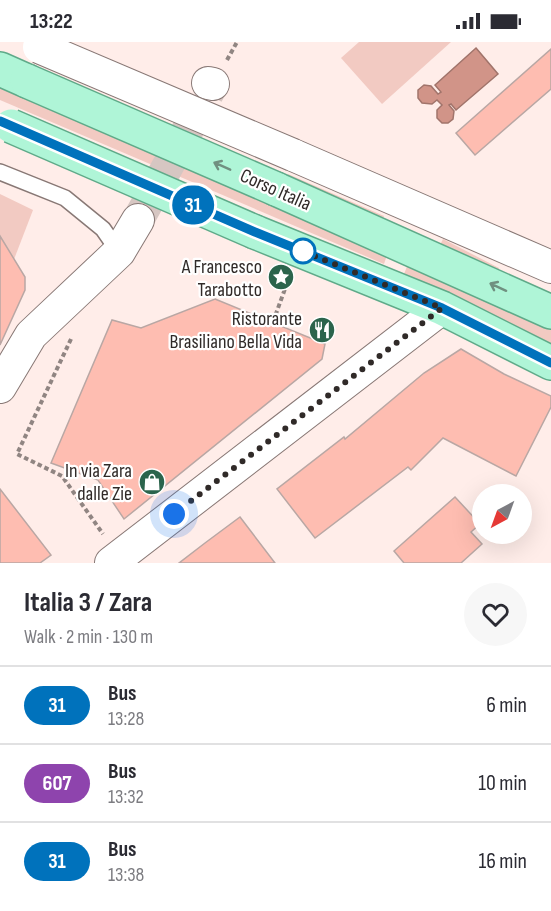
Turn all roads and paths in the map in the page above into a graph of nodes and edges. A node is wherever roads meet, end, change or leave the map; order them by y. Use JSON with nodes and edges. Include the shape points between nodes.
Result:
{"nodes":[{"id":1,"x":34,"y":44,"type":"edge"},
{"id":2,"x":14,"y":75,"type":"edge"},
{"id":3,"x":5,"y":124,"type":"edge"},
{"id":4,"x":0,"y":172,"type":"edge"},
{"id":5,"x":138,"y":220,"type":"tunnel mouth"},
{"id":6,"x":119,"y":252,"type":"junction"},
{"id":7,"x":551,"y":267,"type":"edge"},
{"id":8,"x":290,"y":275,"type":"dead end"},
{"id":9,"x":442,"y":308,"type":"junction"},
{"id":10,"x":551,"y":312,"type":"edge"},
{"id":11,"x":273,"y":322,"type":"dead end"},
{"id":12,"x":74,"y":332,"type":"dead end"},
{"id":13,"x":551,"y":363,"type":"edge"},
{"id":14,"x":0,"y":387,"type":"edge"},
{"id":15,"x":115,"y":560,"type":"edge"}],
"edges":[{"from":1,"to":7,"type":"street","name":"Corso Italia","bridge":true},
{"from":10,"to":2,"type":"main road","name":"Corso Italia","one_way":true,"bridge":true},
{"from":3,"to":9,"type":"main road","bridge":true},
{"from":4,"to":6,"type":"lane","via":[[65,198],[103,229]]},
{"from":5,"to":6,"type":"street"},
{"from":6,"to":14,"type":"street","via":[[31,335]]},
{"from":8,"to":11,"type":"path"},
{"from":9,"to":13,"type":"main road"},
{"from":9,"to":15,"type":"street"},
{"from":12,"to":15,"type":"path","via":[[17,454],[62,476]]}]}
